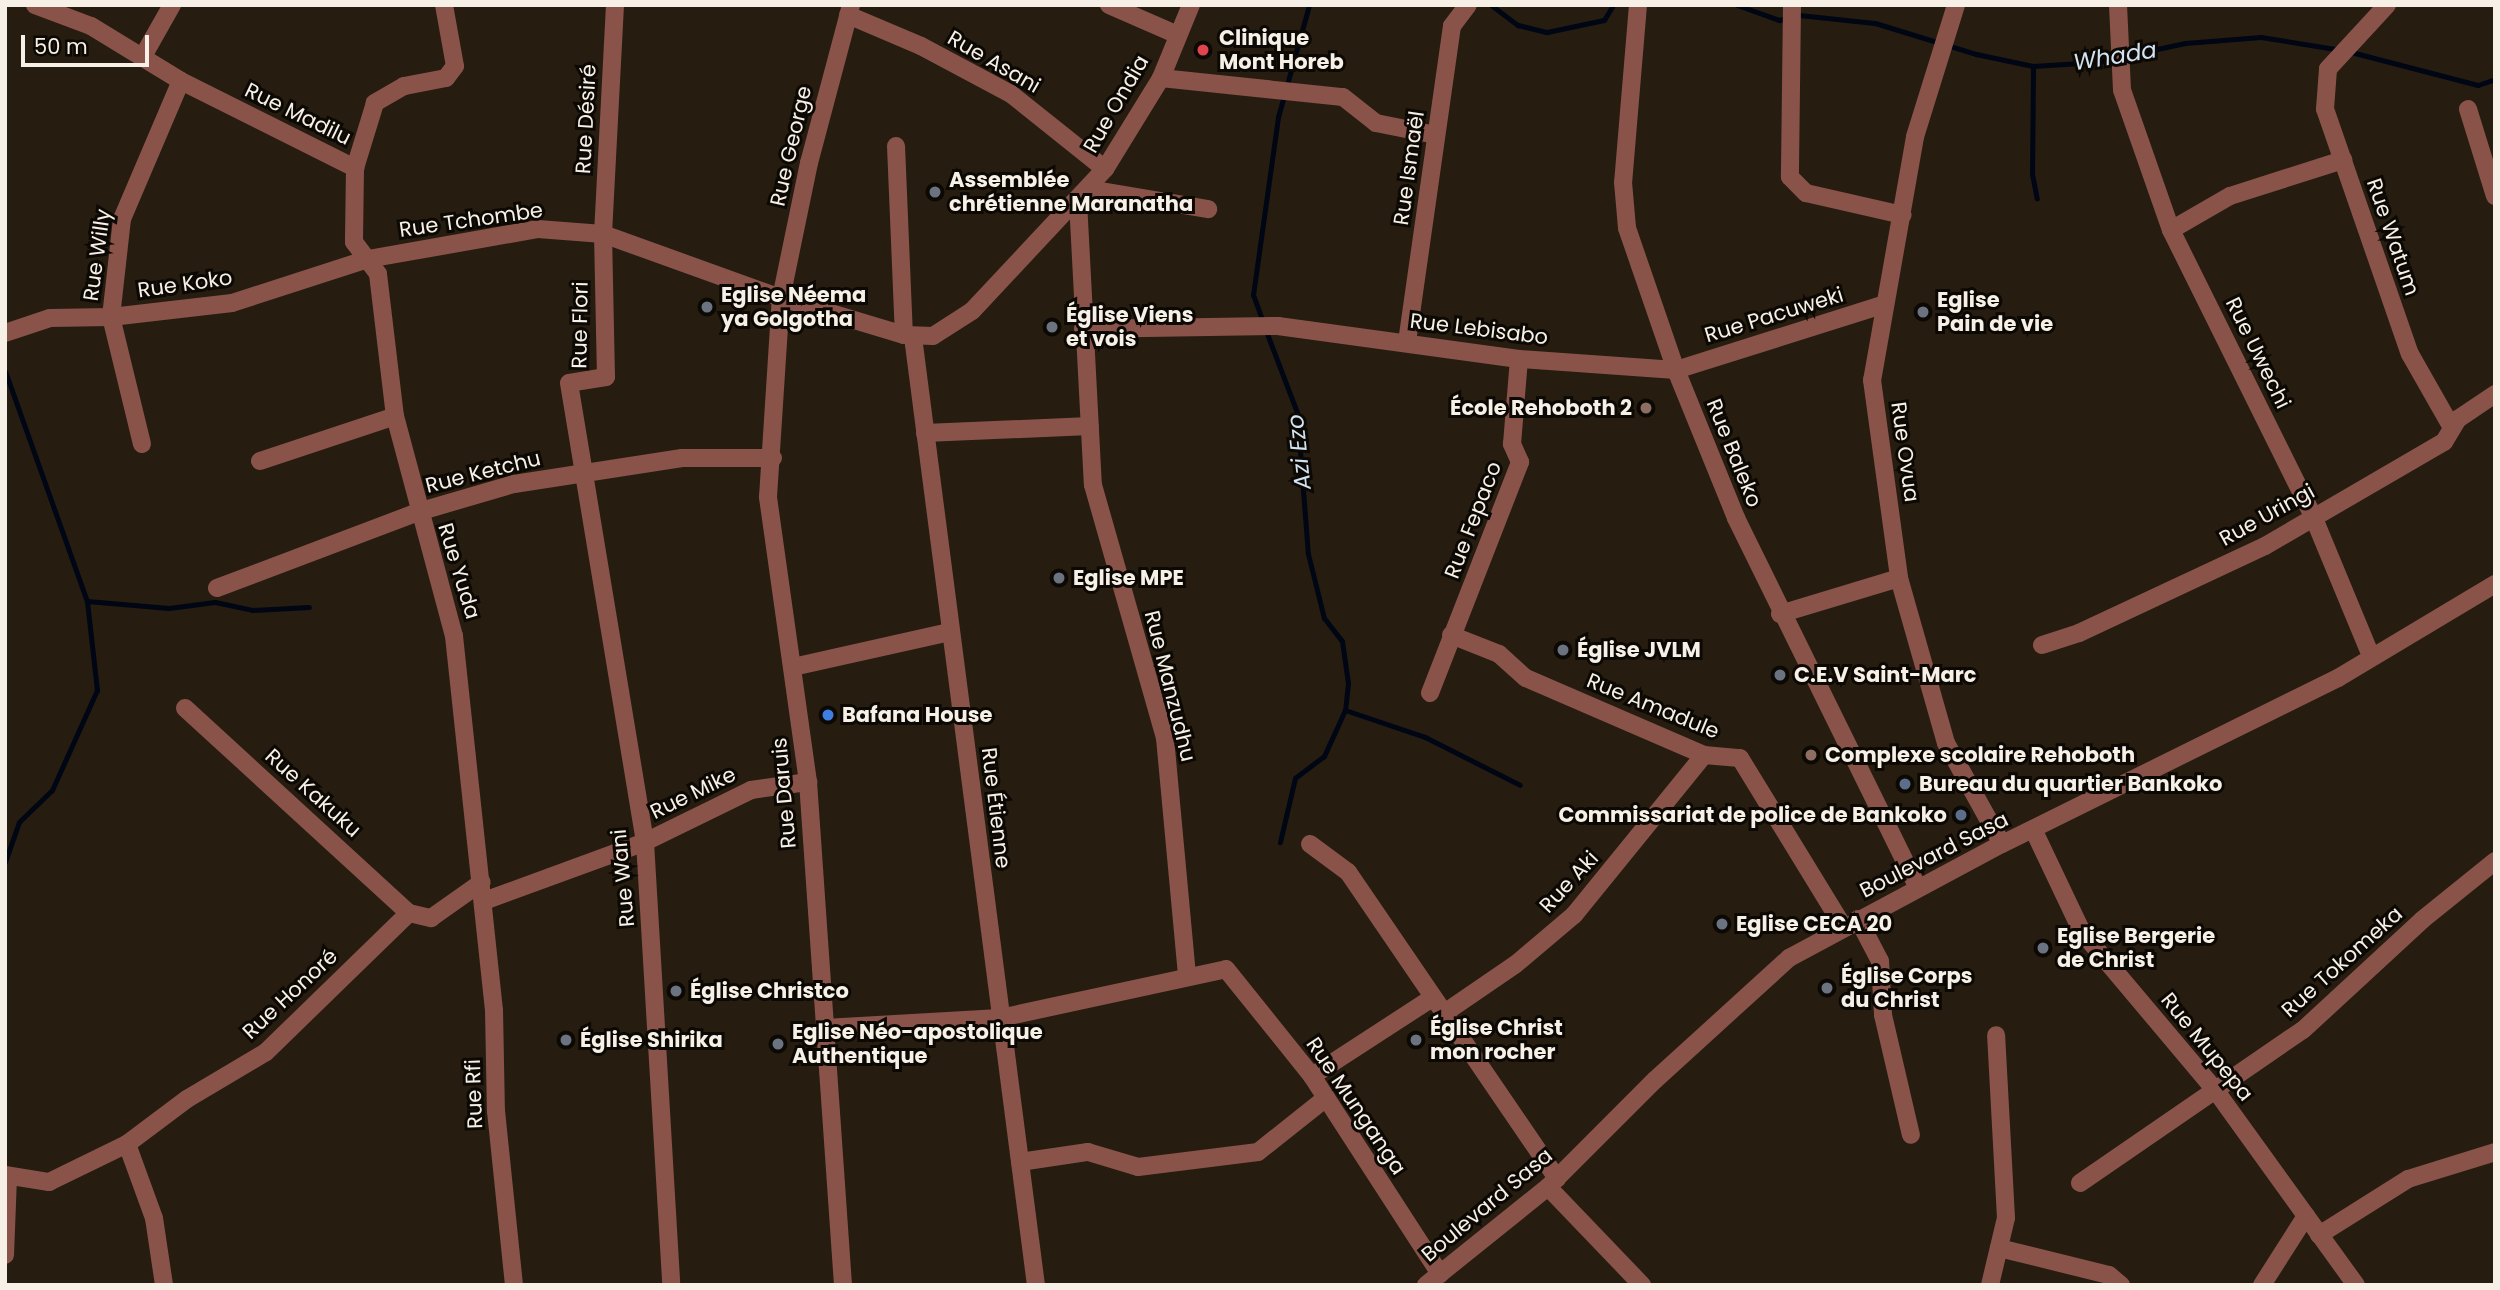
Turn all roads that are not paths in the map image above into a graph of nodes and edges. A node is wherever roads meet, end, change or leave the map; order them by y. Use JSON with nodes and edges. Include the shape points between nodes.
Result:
{"nodes":[{"id":1,"x":35,"y":5,"type":"edge"},
{"id":2,"x":172,"y":5,"type":"edge"},
{"id":3,"x":444,"y":5,"type":"edge"},
{"id":4,"x":615,"y":5,"type":"edge"},
{"id":5,"x":1109,"y":5,"type":"edge"},
{"id":6,"x":1191,"y":5,"type":"edge"},
{"id":7,"x":1468,"y":5,"type":"edge"},
{"id":8,"x":1638,"y":5,"type":"edge"},
{"id":9,"x":1956,"y":5,"type":"edge"},
{"id":10,"x":2118,"y":5,"type":"edge"},
{"id":11,"x":2387,"y":5,"type":"edge"},
{"id":12,"x":849,"y":10,"type":"edge"},
{"id":13,"x":1790,"y":13,"type":"edge"},
{"id":14,"x":1178,"y":35,"type":"junction"},
{"id":15,"x":142,"y":58,"type":"junction"},
{"id":16,"x":1161,"y":78,"type":"junction"},
{"id":17,"x":181,"y":81,"type":"junction"},
{"id":18,"x":2468,"y":108,"type":"dead end"},
{"id":19,"x":1436,"y":135,"type":"junction"},
{"id":20,"x":896,"y":146,"type":"dead end"},
{"id":21,"x":2343,"y":160,"type":"junction"},
{"id":22,"x":355,"y":168,"type":"junction"},
{"id":23,"x":1105,"y":169,"type":"junction"},
{"id":24,"x":1083,"y":195,"type":"junction"},
{"id":25,"x":2495,"y":196,"type":"edge"},
{"id":26,"x":1209,"y":209,"type":"dead end"},
{"id":27,"x":1903,"y":215,"type":"junction"},
{"id":28,"x":2171,"y":230,"type":"junction"},
{"id":29,"x":603,"y":234,"type":"junction"},
{"id":30,"x":368,"y":259,"type":"junction"},
{"id":31,"x":781,"y":298,"type":"junction"},
{"id":32,"x":1885,"y":304,"type":"junction"},
{"id":33,"x":111,"y":317,"type":"junction"},
{"id":34,"x":1083,"y":329,"type":"junction"},
{"id":35,"x":5,"y":333,"type":"edge"},
{"id":36,"x":909,"y":336,"type":"junction"},
{"id":37,"x":1407,"y":342,"type":"junction"},
{"id":38,"x":1519,"y":359,"type":"junction"},
{"id":39,"x":1676,"y":370,"type":"junction"},
{"id":40,"x":2495,"y":394,"type":"edge"},
{"id":41,"x":395,"y":416,"type":"junction"},
{"id":42,"x":1090,"y":426,"type":"junction"},
{"id":43,"x":2452,"y":428,"type":"junction"},
{"id":44,"x":925,"y":433,"type":"junction"},
{"id":45,"x":142,"y":444,"type":"dead end"},
{"id":46,"x":773,"y":458,"type":"junction"},
{"id":47,"x":260,"y":461,"type":"dead end"},
{"id":48,"x":582,"y":472,"type":"junction"},
{"id":49,"x":418,"y":512,"type":"junction"},
{"id":50,"x":2313,"y":516,"type":"junction"},
{"id":51,"x":1899,"y":578,"type":"junction"},
{"id":52,"x":2495,"y":584,"type":"edge"},
{"id":53,"x":216,"y":589,"type":"dead end"},
{"id":54,"x":1780,"y":614,"type":"junction"},
{"id":55,"x":950,"y":632,"type":"junction"},
{"id":56,"x":1451,"y":635,"type":"junction"},
{"id":57,"x":2042,"y":645,"type":"dead end"},
{"id":58,"x":2371,"y":656,"type":"junction"},
{"id":59,"x":793,"y":667,"type":"junction"},
{"id":60,"x":1430,"y":692,"type":"dead end"},
{"id":61,"x":185,"y":708,"type":"dead end"},
{"id":62,"x":1704,"y":755,"type":"junction"},
{"id":63,"x":808,"y":782,"type":"junction"},
{"id":64,"x":2035,"y":831,"type":"junction"},
{"id":65,"x":645,"y":842,"type":"junction"},
{"id":66,"x":1310,"y":844,"type":"dead end"},
{"id":67,"x":2002,"y":844,"type":"junction"},
{"id":68,"x":2495,"y":861,"type":"edge"},
{"id":69,"x":482,"y":882,"type":"junction"},
{"id":70,"x":1918,"y":888,"type":"junction"},
{"id":71,"x":484,"y":901,"type":"junction"},
{"id":72,"x":409,"y":913,"type":"junction"},
{"id":73,"x":1851,"y":923,"type":"junction"},
{"id":74,"x":1187,"y":975,"type":"junction"},
{"id":75,"x":1432,"y":998,"type":"junction"},
{"id":76,"x":1443,"y":1014,"type":"junction"},
{"id":77,"x":1000,"y":1018,"type":"junction"},
{"id":78,"x":825,"y":1028,"type":"junction"},
{"id":79,"x":1996,"y":1035,"type":"dead end"},
{"id":80,"x":1312,"y":1076,"type":"junction"},
{"id":81,"x":2216,"y":1091,"type":"junction"},
{"id":82,"x":1326,"y":1098,"type":"junction"},
{"id":83,"x":1911,"y":1135,"type":"dead end"},
{"id":84,"x":127,"y":1143,"type":"junction"},
{"id":85,"x":2493,"y":1154,"type":"edge"},
{"id":86,"x":1020,"y":1161,"type":"junction"},
{"id":87,"x":7,"y":1175,"type":"edge"},
{"id":88,"x":1553,"y":1183,"type":"junction"},
{"id":89,"x":2080,"y":1183,"type":"dead end"},
{"id":90,"x":2306,"y":1216,"type":"junction"},
{"id":91,"x":2319,"y":1235,"type":"junction"},
{"id":92,"x":1999,"y":1248,"type":"junction"},
{"id":93,"x":5,"y":1255,"type":"edge"},
{"id":94,"x":1433,"y":1279,"type":"edge"},
{"id":95,"x":164,"y":1285,"type":"edge"},
{"id":96,"x":514,"y":1285,"type":"edge"},
{"id":97,"x":671,"y":1285,"type":"edge"},
{"id":98,"x":843,"y":1285,"type":"edge"},
{"id":99,"x":1036,"y":1285,"type":"edge"},
{"id":100,"x":1642,"y":1285,"type":"edge"},
{"id":101,"x":1990,"y":1285,"type":"edge"},
{"id":102,"x":2121,"y":1285,"type":"edge"},
{"id":103,"x":2262,"y":1285,"type":"edge"},
{"id":104,"x":2356,"y":1285,"type":"edge"}],
"edges":[{"from":1,"to":15,"type":"street","name":"Rue Madilu","via":[[91,26]]},
{"from":2,"to":15,"type":"street"},
{"from":3,"to":22,"type":"street","name":"Rue Yuda","via":[[454,66],[446,78],[383,94],[375,103]]},
{"from":4,"to":29,"type":"street","name":"Rue Désiré"},
{"from":5,"to":14,"type":"street"},
{"from":6,"to":14,"type":"street","name":"Rue Ondia"},
{"from":7,"to":19,"type":"street","name":"Rue Ismaël","via":[[1452,26]]},
{"from":8,"to":39,"type":"street","name":"Rue Baleko","via":[[1623,182],[1627,228]]},
{"from":9,"to":27,"type":"street","name":"Rue Ovua","via":[[1915,137]]},
{"from":10,"to":28,"type":"street","name":"Rue Uwechi","via":[[2122,90]]},
{"from":11,"to":21,"type":"street","name":"Rue Watum","via":[[2328,69],[2325,109]]},
{"from":12,"to":23,"type":"street","name":"Rue Asani","via":[[1012,94]]},
{"from":12,"to":31,"type":"street","name":"Rue George","via":[[809,163]]},
{"from":13,"to":27,"type":"street","via":[[1790,177],[1806,194]]},
{"from":14,"to":16,"type":"street","name":"Rue Ondia"},
{"from":15,"to":17,"type":"street","name":"Rue Madilu"},
{"from":16,"to":19,"type":"street","via":[[1343,97],[1376,123]]},
{"from":16,"to":23,"type":"street","name":"Rue Ondia"},
{"from":17,"to":22,"type":"street","name":"Rue Madilu"},
{"from":17,"to":33,"type":"street","name":"Rue Willy","via":[[122,219]]},
{"from":18,"to":25,"type":"street"},
{"from":19,"to":37,"type":"street","name":"Rue Ismaël"},
{"from":20,"to":36,"type":"street","name":"Rue Étienne"},
{"from":21,"to":28,"type":"street","via":[[2230,196]]},
{"from":21,"to":43,"type":"street","name":"Rue Watum","via":[[2410,354]]},
{"from":22,"to":30,"type":"street","name":"Rue Yuda","via":[[354,242]]},
{"from":23,"to":24,"type":"street","name":"Rue Ondia"},
{"from":24,"to":26,"type":"street"},
{"from":24,"to":34,"type":"street","name":"Rue Manzudhu"},
{"from":24,"to":36,"type":"street","name":"Rue Ondia","via":[[972,310],[933,337]]},
{"from":27,"to":32,"type":"street","name":"Rue Ovua"},
{"from":28,"to":50,"type":"street","name":"Rue Uwechi"},
{"from":29,"to":30,"type":"street","name":"Rue Tchombe","via":[[538,229]]},
{"from":29,"to":31,"type":"street","name":"Rue Tchombe"},
{"from":29,"to":48,"type":"street","name":"Rue Flori","via":[[606,377],[569,383]]},
{"from":30,"to":33,"type":"street","name":"Rue Koko","via":[[232,303]]},
{"from":30,"to":41,"type":"street","name":"Rue Yuda","via":[[378,274]]},
{"from":31,"to":36,"type":"street"},
{"from":31,"to":46,"type":"street","name":"Rue Daruis"},
{"from":32,"to":39,"type":"street","name":"Rue Pacuweki"},
{"from":32,"to":51,"type":"street","name":"Rue Ovua","via":[[1871,380]]},
{"from":33,"to":35,"type":"street","name":"Rue Koko","via":[[51,318]]},
{"from":33,"to":45,"type":"street","name":"Rue Willy"},
{"from":34,"to":37,"type":"street","name":"Rue Lebisabo","via":[[1278,326]]},
{"from":34,"to":42,"type":"street","name":"Rue Manzudhu"},
{"from":36,"to":44,"type":"street","name":"Rue Étienne"},
{"from":37,"to":38,"type":"street","name":"Rue Lebisabo"},
{"from":38,"to":39,"type":"street","name":"Rue Lebisabo"},
{"from":38,"to":56,"type":"street","name":"Rue Fepaco","via":[[1512,444],[1520,462]]},
{"from":39,"to":54,"type":"street","name":"Rue Baleko"},
{"from":40,"to":43,"type":"street","name":"Rue Uringi"},
{"from":41,"to":47,"type":"street"},
{"from":41,"to":49,"type":"street","name":"Rue Yuda"},
{"from":42,"to":44,"type":"street"},
{"from":42,"to":74,"type":"street","name":"Rue Manzudhu","via":[[1093,485],[1165,738]]},
{"from":43,"to":50,"type":"street","name":"Rue Uringi","via":[[2444,442]]},
{"from":44,"to":55,"type":"street","name":"Rue Étienne"},
{"from":46,"to":48,"type":"street","name":"Rue Ketchu","via":[[682,458]]},
{"from":46,"to":59,"type":"street","name":"Rue Daruis","via":[[768,497]]},
{"from":48,"to":49,"type":"street","name":"Rue Ketchu","via":[[514,484]]},
{"from":48,"to":65,"type":"street","name":"Rue Wani"},
{"from":49,"to":53,"type":"street","name":"Rue Ketchu"},
{"from":49,"to":69,"type":"street","name":"Rue Yuda","via":[[454,636]]},
{"from":50,"to":57,"type":"street","name":"Rue Uringi","via":[[2265,546],[2079,634]]},
{"from":50,"to":58,"type":"street","name":"Rue Uwechi"},
{"from":51,"to":54,"type":"street"},
{"from":51,"to":67,"type":"street","name":"Rue Ovua","via":[[1946,743]]},
{"from":52,"to":58,"type":"street","name":"Boulevard Sasa"},
{"from":54,"to":70,"type":"street","name":"Rue Baleko"},
{"from":55,"to":59,"type":"street"},
{"from":55,"to":77,"type":"street","name":"Rue Étienne"},
{"from":56,"to":60,"type":"street","name":"Rue Fepaco"},
{"from":56,"to":62,"type":"street","name":"Rue Amadule","via":[[1499,654],[1526,678]]},
{"from":58,"to":64,"type":"street","name":"Boulevard Sasa","via":[[2338,678]]},
{"from":59,"to":63,"type":"street","name":"Rue Daruis"},
{"from":61,"to":72,"type":"street","name":"Rue Kakuku"},
{"from":62,"to":73,"type":"street","name":"Rue Amadule","via":[[1740,758]]},
{"from":62,"to":76,"type":"street","name":"Rue Aki","via":[[1574,915],[1516,964]]},
{"from":63,"to":65,"type":"street","name":"Rue Mike","via":[[751,790]]},
{"from":63,"to":78,"type":"street","name":"Rue Daruis"},
{"from":64,"to":67,"type":"street","name":"Boulevard Sasa"},
{"from":64,"to":81,"type":"street","name":"Rue Mupepa","via":[[2082,932]]},
{"from":65,"to":71,"type":"street","name":"Rue Mike"},
{"from":65,"to":97,"type":"street","name":"Rue Wani"},
{"from":66,"to":75,"type":"street","via":[[1348,872]]},
{"from":67,"to":70,"type":"street","name":"Boulevard Sasa"},
{"from":68,"to":81,"type":"street","name":"Rue Tokomeka","via":[[2422,920],[2303,1030]]},
{"from":69,"to":71,"type":"street","name":"Rue Yuda"},
{"from":69,"to":72,"type":"street","via":[[430,918]]},
{"from":70,"to":73,"type":"street","name":"Boulevard Sasa"},
{"from":71,"to":96,"type":"street","name":"Rue Rfi","via":[[494,1010],[496,1111]]},
{"from":72,"to":84,"type":"street","name":"Rue Honoré","via":[[266,1052],[187,1099]]},
{"from":73,"to":83,"type":"street","via":[[1881,961],[1883,1015]]},
{"from":73,"to":88,"type":"street","name":"Boulevard Sasa","via":[[1789,958]]},
{"from":74,"to":77,"type":"street"},
{"from":74,"to":80,"type":"street","name":"Rue Munganga","via":[[1226,969]]},
{"from":75,"to":76,"type":"street"},
{"from":75,"to":80,"type":"street"},
{"from":76,"to":88,"type":"street"},
{"from":77,"to":78,"type":"street"},
{"from":77,"to":86,"type":"street","name":"Rue Étienne"},
{"from":78,"to":98,"type":"street","name":"Rue Daruis"},
{"from":79,"to":92,"type":"street","via":[[2006,1218]]},
{"from":80,"to":82,"type":"street","name":"Rue Munganga"},
{"from":81,"to":89,"type":"street","name":"Rue Tokomeka"},
{"from":81,"to":90,"type":"street","name":"Rue Mupepa"},
{"from":82,"to":86,"type":"street","via":[[1258,1152],[1138,1167],[1088,1152]]},
{"from":82,"to":94,"type":"street","name":"Rue Munganga"},
{"from":84,"to":87,"type":"street","name":"Rue Honoré","via":[[49,1182]]},
{"from":84,"to":95,"type":"street","via":[[155,1218]]},
{"from":85,"to":91,"type":"street","via":[[2408,1179]]},
{"from":86,"to":99,"type":"street","name":"Rue Étienne"},
{"from":87,"to":93,"type":"street"},
{"from":88,"to":94,"type":"street","name":"Boulevard Sasa"},
{"from":88,"to":100,"type":"street"},
{"from":90,"to":91,"type":"street","name":"Rue Mupepa"},
{"from":90,"to":103,"type":"street"},
{"from":91,"to":104,"type":"street","name":"Rue Mupepa"},
{"from":92,"to":101,"type":"street"},
{"from":92,"to":102,"type":"street","via":[[2109,1275]]}]}
